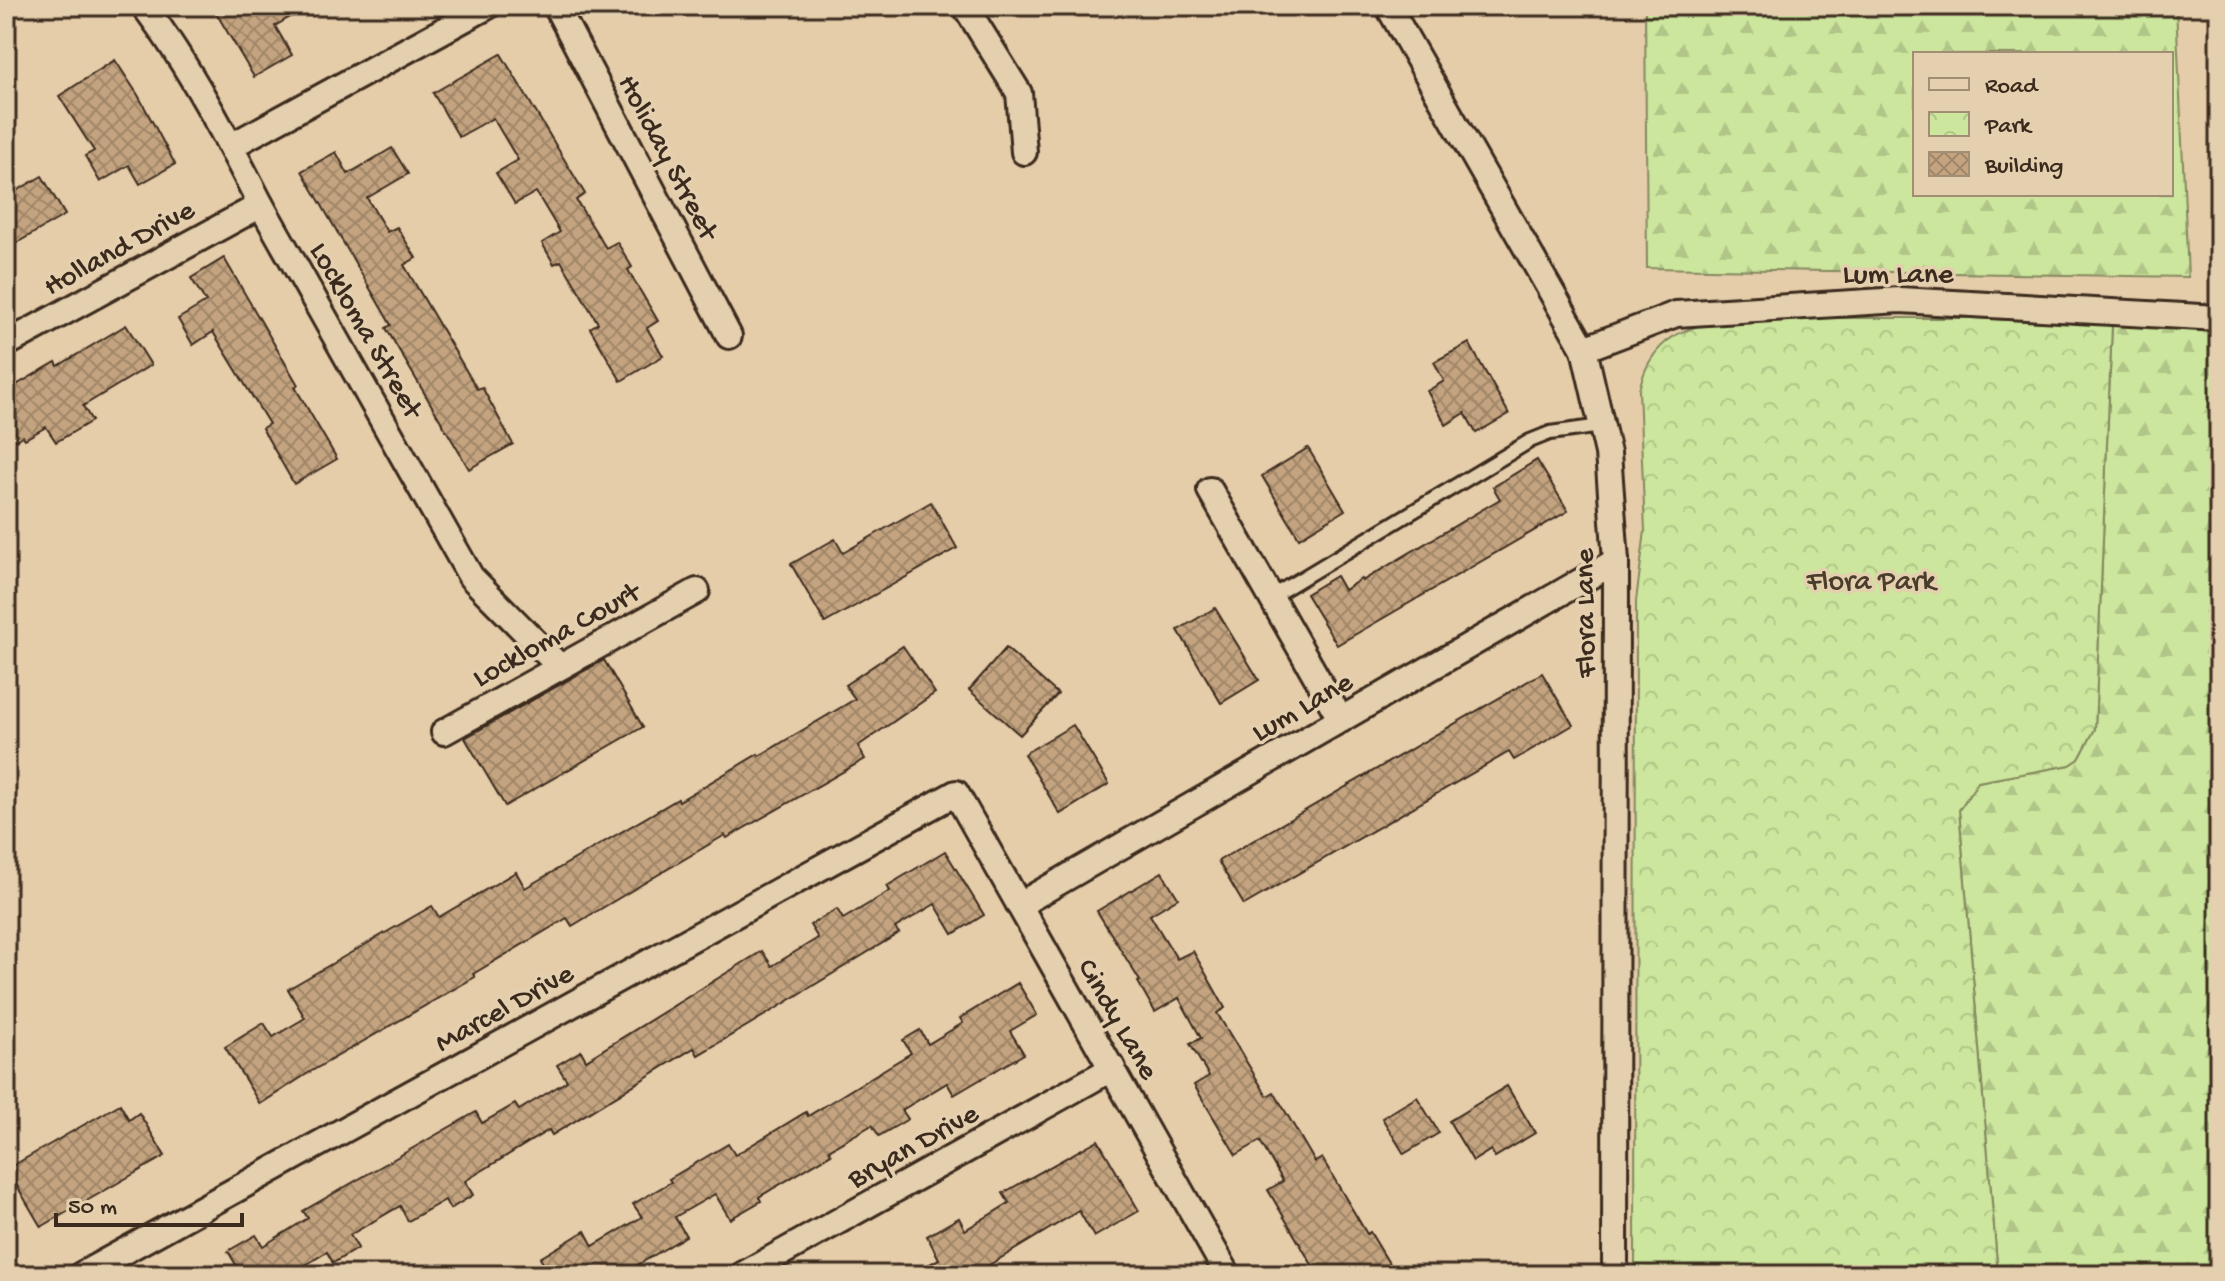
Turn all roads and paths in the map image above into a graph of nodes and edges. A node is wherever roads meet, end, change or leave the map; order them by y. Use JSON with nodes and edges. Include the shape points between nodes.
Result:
{"nodes":[{"id":1,"x":144,"y":6,"type":"edge"},
{"id":2,"x":488,"y":6,"type":"edge"},
{"id":3,"x":556,"y":6,"type":"edge"},
{"id":4,"x":965,"y":6,"type":"edge"},
{"id":5,"x":1388,"y":6,"type":"edge"},
{"id":6,"x":231,"y":146,"type":"junction"},
{"id":7,"x":1024,"y":152,"type":"dead end"},
{"id":8,"x":261,"y":205,"type":"junction"},
{"id":9,"x":2219,"y":318,"type":"edge"},
{"id":10,"x":729,"y":336,"type":"dead end"},
{"id":11,"x":6,"y":344,"type":"edge"},
{"id":12,"x":1584,"y":349,"type":"junction"},
{"id":13,"x":1601,"y":426,"type":"junction"},
{"id":14,"x":1210,"y":490,"type":"dead end"},
{"id":15,"x":1616,"y":561,"type":"junction"},
{"id":16,"x":697,"y":591,"type":"dead end"},
{"id":17,"x":1271,"y":597,"type":"junction"},
{"id":18,"x":559,"y":666,"type":"junction"},
{"id":19,"x":1341,"y":720,"type":"junction"},
{"id":20,"x":444,"y":732,"type":"dead end"},
{"id":21,"x":956,"y":793,"type":"joint"},
{"id":22,"x":1019,"y":905,"type":"junction"},
{"id":23,"x":1113,"y":1068,"type":"junction"},
{"id":24,"x":81,"y":1275,"type":"edge"},
{"id":25,"x":742,"y":1275,"type":"edge"},
{"id":26,"x":1228,"y":1275,"type":"edge"},
{"id":27,"x":1615,"y":1275,"type":"edge"}],
"edges":[{"from":1,"to":6,"type":"street","name":"Lockloma Street","via":[[170,40]]},
{"from":2,"to":6,"type":"street"},
{"from":3,"to":10,"type":"street","name":"Holiday Street"},
{"from":4,"to":7,"type":"street","via":[[1019,93]]},
{"from":5,"to":12,"type":"street","name":"Flora Lane"},
{"from":6,"to":8,"type":"street","name":"Lockloma Street"},
{"from":8,"to":11,"type":"street","name":"Holland Drive"},
{"from":8,"to":18,"type":"street","name":"Lockloma Street","via":[[471,577]]},
{"from":9,"to":12,"type":"street","name":"Lum Lane","via":[[1900,300],[1676,314]]},
{"from":12,"to":13,"type":"street","name":"Flora Lane"},
{"from":13,"to":15,"type":"street","name":"Flora Lane"},
{"from":13,"to":17,"type":"lane","via":[[1530,441]]},
{"from":14,"to":17,"type":"street"},
{"from":15,"to":19,"type":"street","name":"Lum Lane"},
{"from":15,"to":27,"type":"street","name":"Flora Lane"},
{"from":16,"to":18,"type":"street","name":"Lockloma Court"},
{"from":17,"to":19,"type":"street"},
{"from":18,"to":20,"type":"street","name":"Lockloma Court"},
{"from":19,"to":22,"type":"street","name":"Lum Lane"},
{"from":21,"to":22,"type":"street","name":"Cindy Lane"},
{"from":21,"to":24,"type":"street","name":"Marcel Drive"},
{"from":22,"to":23,"type":"street","name":"Cindy Lane"},
{"from":23,"to":25,"type":"street","name":"Bryan Drive"},
{"from":23,"to":26,"type":"street","name":"Cindy Lane"}]}
